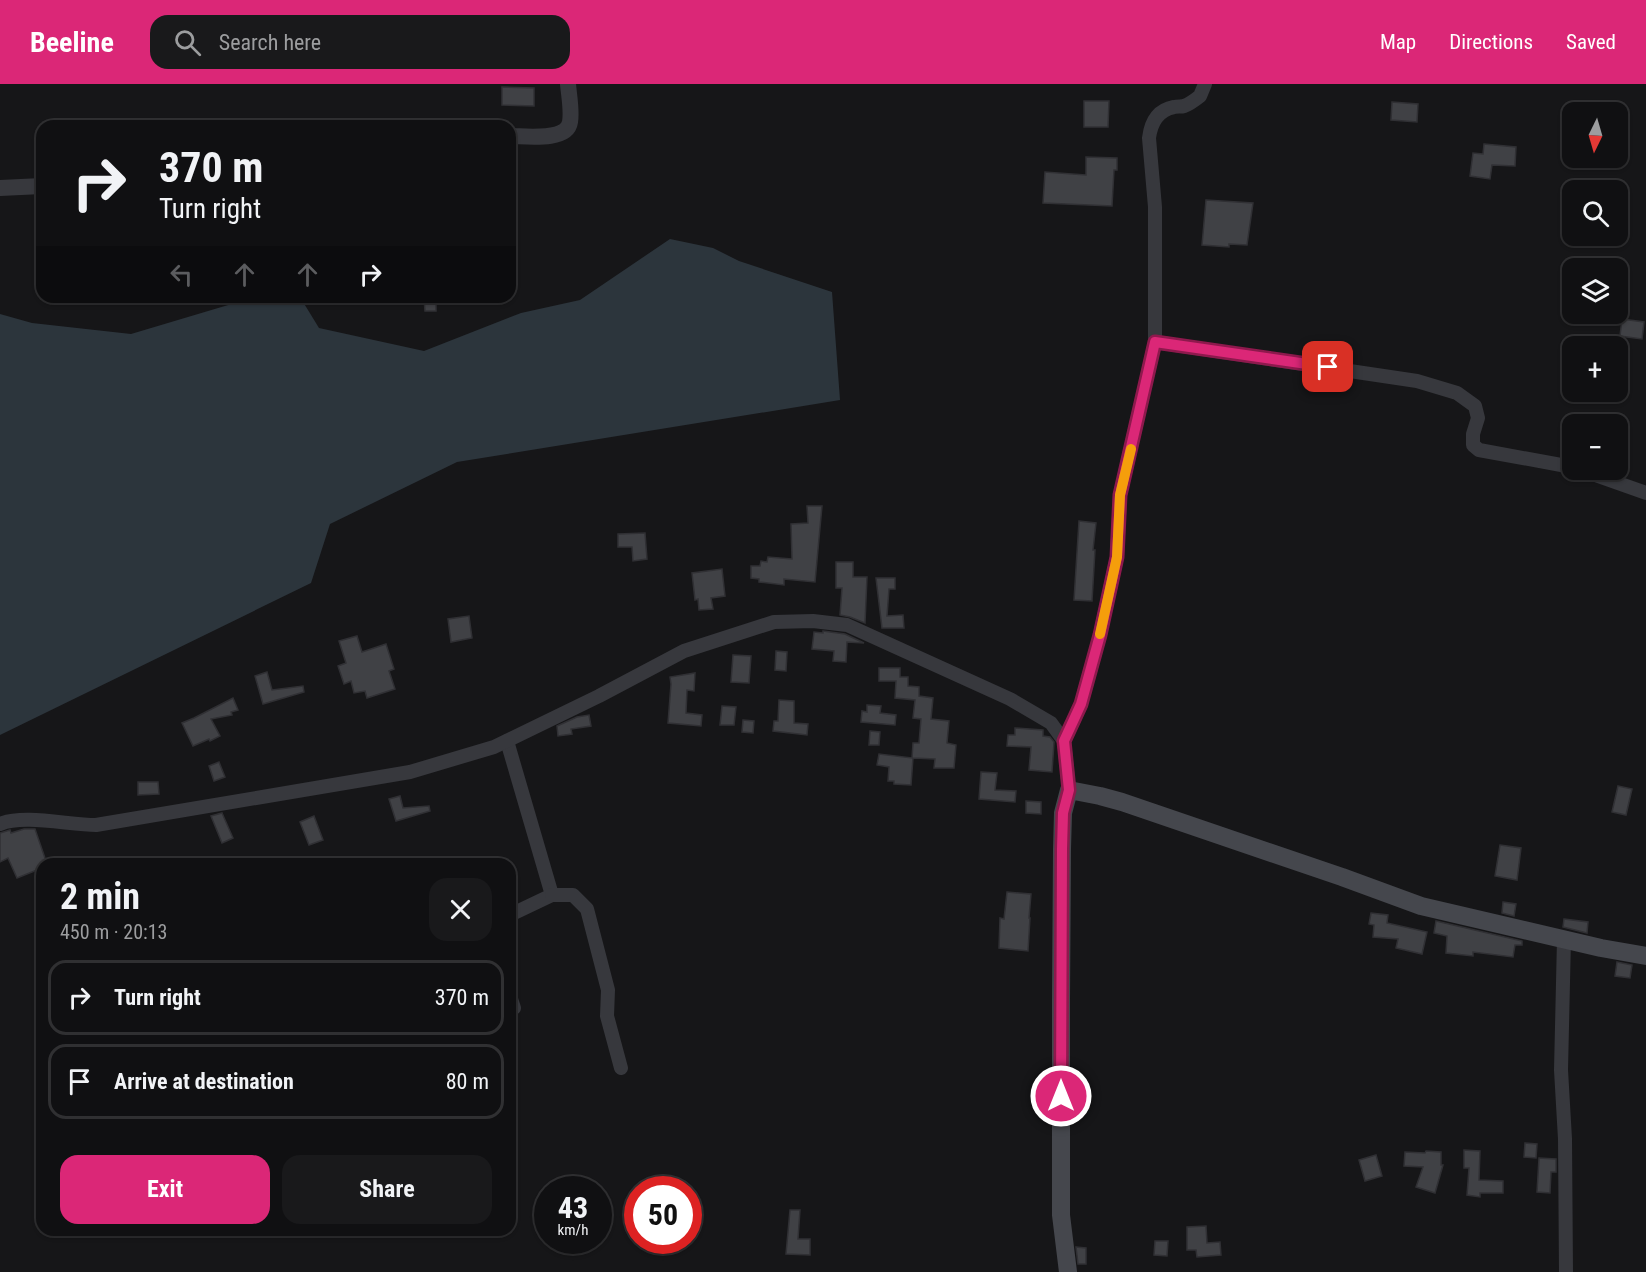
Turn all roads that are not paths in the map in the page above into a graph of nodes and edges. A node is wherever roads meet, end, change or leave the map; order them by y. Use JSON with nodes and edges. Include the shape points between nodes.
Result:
{"nodes":[{"id":1,"x":568,"y":84,"type":"edge"},
{"id":2,"x":1205,"y":84,"type":"edge"},
{"id":3,"x":516,"y":136,"type":"edge"},
{"id":4,"x":36,"y":186,"type":"edge"},
{"id":5,"x":0,"y":188,"type":"edge"},
{"id":6,"x":1155,"y":342,"type":"junction"},
{"id":7,"x":1562,"y":465,"type":"edge"},
{"id":8,"x":1609,"y":480,"type":"edge"},
{"id":9,"x":1646,"y":493,"type":"edge"},
{"id":10,"x":507,"y":741,"type":"junction"},
{"id":11,"x":1064,"y":741,"type":"junction"},
{"id":12,"x":1069,"y":790,"type":"junction"},
{"id":13,"x":0,"y":824,"type":"edge"},
{"id":14,"x":552,"y":895,"type":"junction"},
{"id":15,"x":516,"y":912,"type":"edge"},
{"id":16,"x":1564,"y":939,"type":"junction"},
{"id":17,"x":1646,"y":956,"type":"edge"},
{"id":18,"x":621,"y":1068,"type":"dead end"},
{"id":19,"x":1068,"y":1272,"type":"edge"},
{"id":20,"x":1566,"y":1272,"type":"edge"}],
"edges":[{"from":1,"to":3,"type":"street","via":[[567,130],[557,136]]},
{"from":2,"to":6,"type":"street","via":[[1200,96],[1160,113],[1150,129],[1155,207]]},
{"from":4,"to":5,"type":"street"},
{"from":6,"to":7,"type":"street","via":[[1417,381],[1457,393],[1475,406],[1478,418],[1473,445],[1479,450]]},
{"from":6,"to":11,"type":"street","via":[[1120,495],[1117,557],[1100,635],[1081,704]]},
{"from":8,"to":9,"type":"street"},
{"from":10,"to":11,"type":"street","via":[[684,651],[774,622],[813,621],[846,625],[1010,699],[1051,723]]},
{"from":10,"to":13,"type":"street","via":[[410,772],[174,813],[96,825],[25,819]]},
{"from":10,"to":14,"type":"street"},
{"from":11,"to":12,"type":"street"},
{"from":12,"to":16,"type":"main road","via":[[1122,802],[1421,906]]},
{"from":12,"to":19,"type":"main road","via":[[1063,813],[1061,989],[1061,1215]]},
{"from":14,"to":15,"type":"street"},
{"from":14,"to":18,"type":"street","via":[[573,895],[587,909],[608,990],[607,1016]]},
{"from":16,"to":17,"type":"main road"},
{"from":16,"to":20,"type":"street","via":[[1561,1070]]}]}
